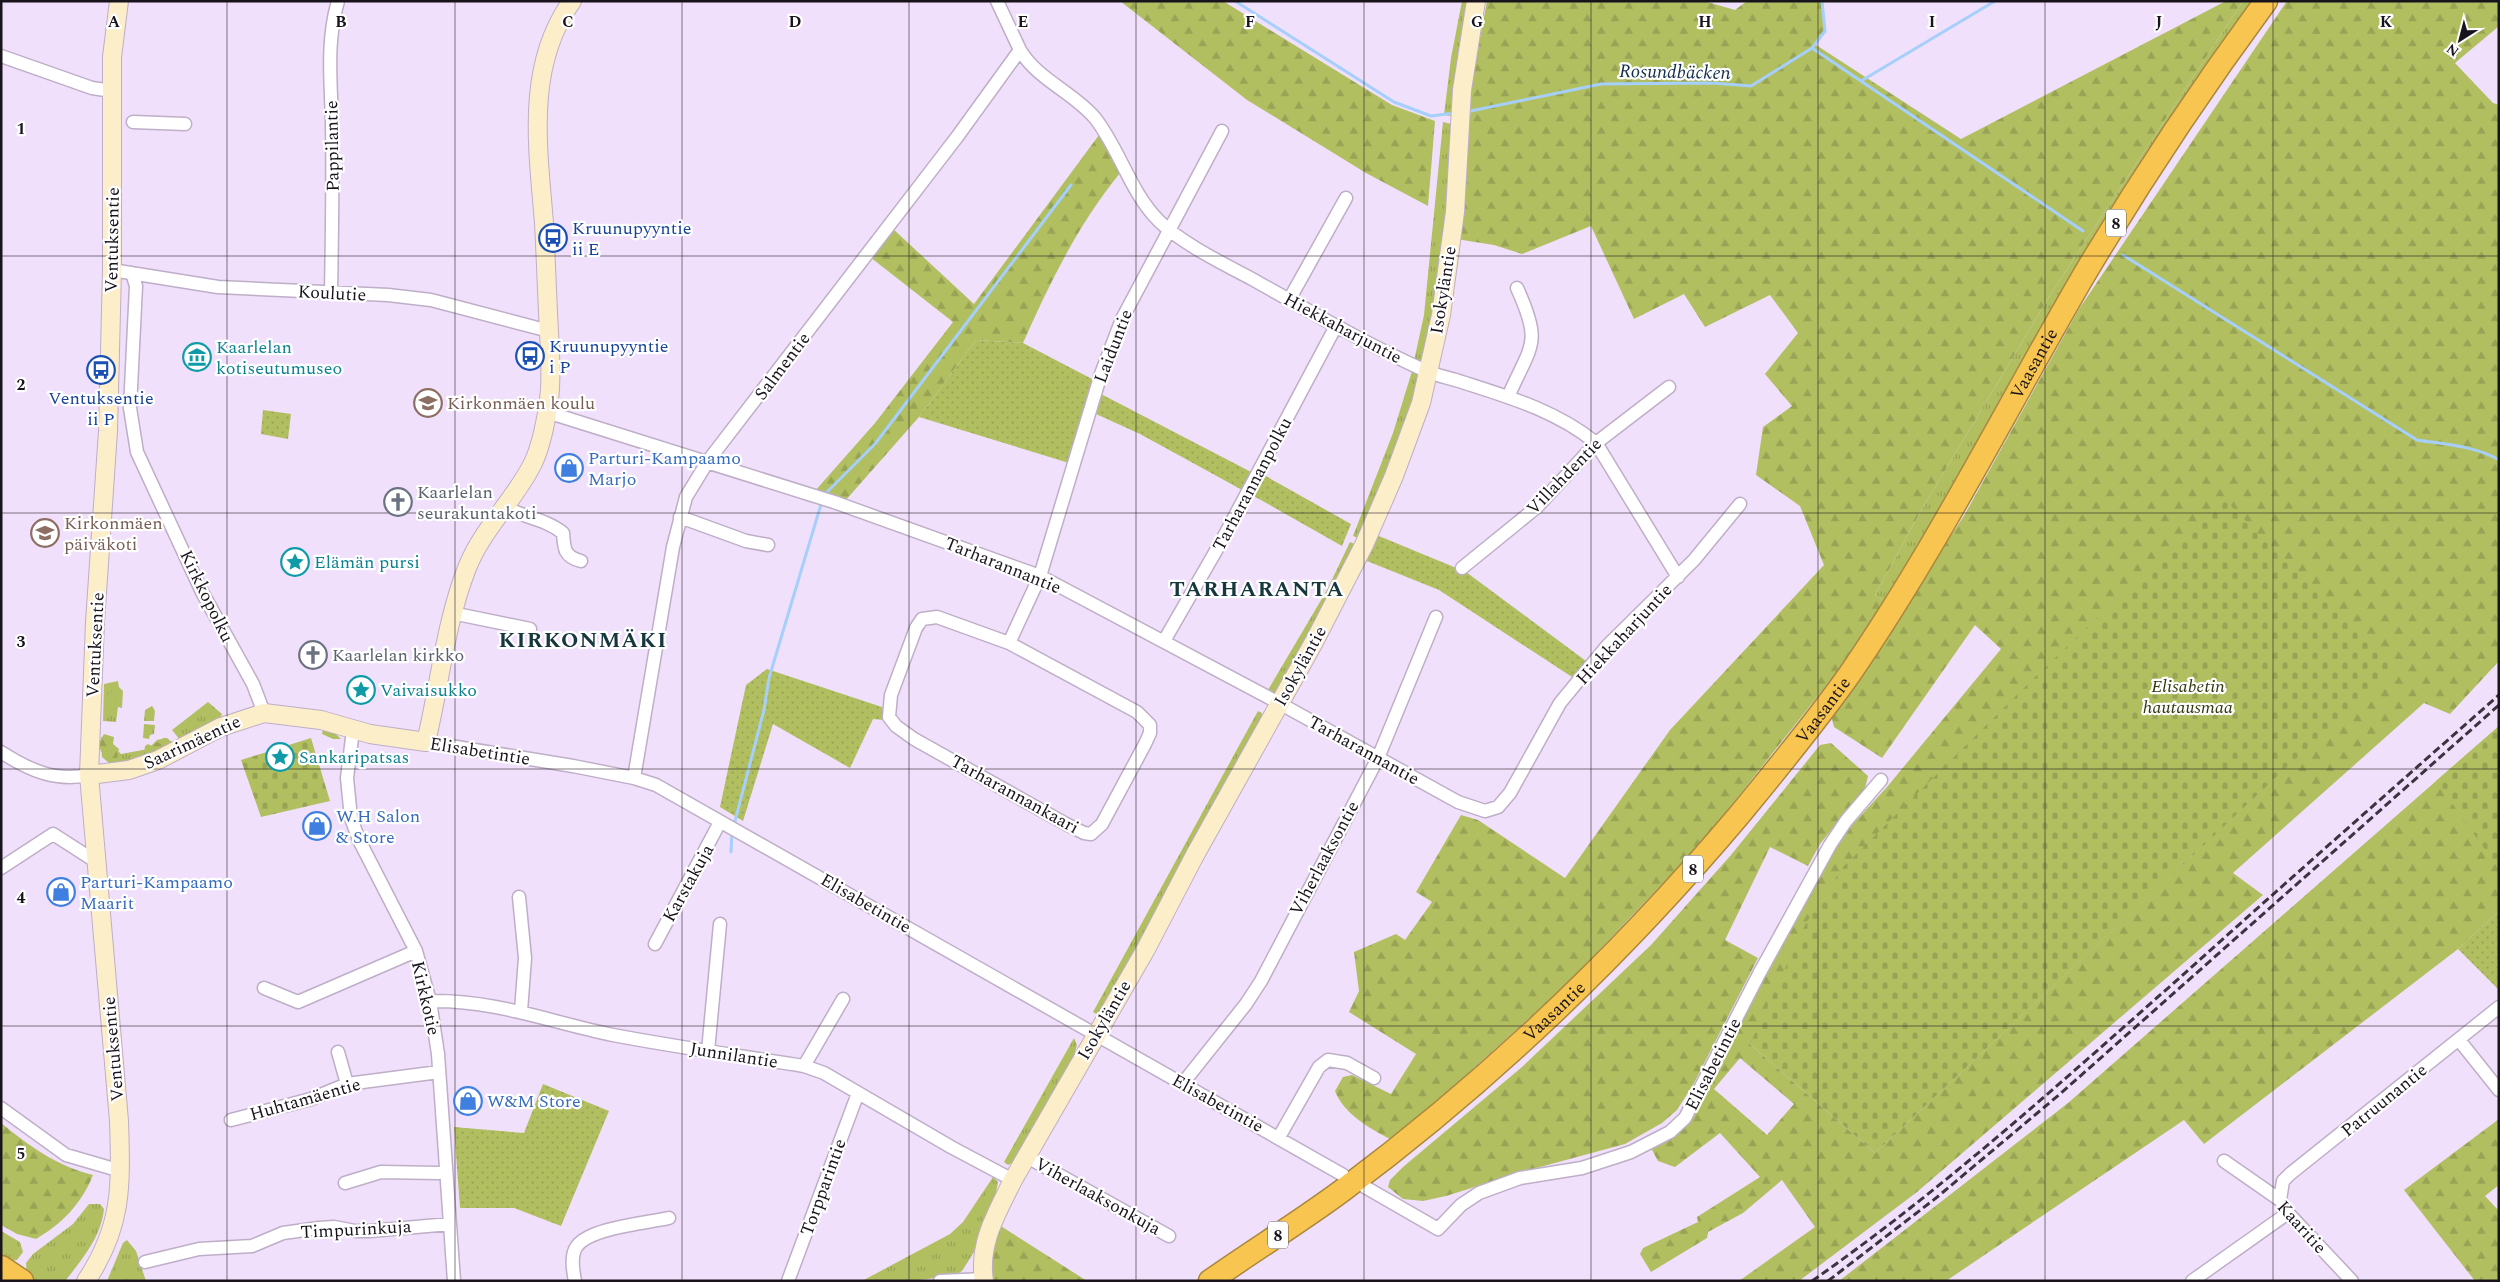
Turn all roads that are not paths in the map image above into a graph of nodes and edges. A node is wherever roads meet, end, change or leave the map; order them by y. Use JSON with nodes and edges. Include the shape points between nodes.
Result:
{"nodes":[{"id":1,"x":119,"y":1,"type":"edge"},
{"id":2,"x":338,"y":1,"type":"edge"},
{"id":3,"x":572,"y":1,"type":"edge"},
{"id":4,"x":997,"y":1,"type":"edge"},
{"id":5,"x":1476,"y":1,"type":"edge"},
{"id":6,"x":2266,"y":1,"type":"edge"},
{"id":7,"x":1020,"y":50,"type":"junction"},
{"id":8,"x":1,"y":56,"type":"edge"},
{"id":9,"x":112,"y":91,"type":"junction"},
{"id":10,"x":133,"y":122,"type":"dead end"},
{"id":11,"x":185,"y":124,"type":"dead end"},
{"id":12,"x":1222,"y":131,"type":"dead end"},
{"id":13,"x":1346,"y":198,"type":"dead end"},
{"id":14,"x":1169,"y":231,"type":"junction"},
{"id":15,"x":112,"y":270,"type":"junction"},
{"id":16,"x":132,"y":273,"type":"junction"},
{"id":17,"x":1518,"y":288,"type":"dead end"},
{"id":18,"x":331,"y":293,"type":"junction"},
{"id":19,"x":1289,"y":300,"type":"junction"},
{"id":20,"x":1336,"y":326,"type":"junction"},
{"id":21,"x":549,"y":331,"type":"junction"},
{"id":22,"x":1429,"y":372,"type":"junction"},
{"id":23,"x":1669,"y":387,"type":"dead end"},
{"id":24,"x":1508,"y":397,"type":"junction"},
{"id":25,"x":547,"y":412,"type":"junction"},
{"id":26,"x":1596,"y":443,"type":"junction"},
{"id":27,"x":708,"y":461,"type":"junction"},
{"id":28,"x":1740,"y":504,"type":"dead end"},
{"id":29,"x":503,"y":506,"type":"junction"},
{"id":30,"x":680,"y":517,"type":"junction"},
{"id":31,"x":768,"y":545,"type":"dead end"},
{"id":32,"x":581,"y":561,"type":"dead end"},
{"id":33,"x":1462,"y":568,"type":"dead end"},
{"id":34,"x":1040,"y":576,"type":"junction"},
{"id":35,"x":1678,"y":577,"type":"junction"},
{"id":36,"x":452,"y":613,"type":"junction"},
{"id":37,"x":1436,"y":617,"type":"dead end"},
{"id":38,"x":530,"y":629,"type":"dead end"},
{"id":39,"x":1164,"y":641,"type":"junction"},
{"id":40,"x":1009,"y":643,"type":"junction"},
{"id":41,"x":1279,"y":703,"type":"junction"},
{"id":42,"x":264,"y":713,"type":"junction"},
{"id":43,"x":352,"y":730,"type":"junction"},
{"id":44,"x":426,"y":742,"type":"junction"},
{"id":45,"x":1,"y":752,"type":"edge"},
{"id":46,"x":1378,"y":758,"type":"junction"},
{"id":47,"x":89,"y":776,"type":"junction"},
{"id":48,"x":634,"y":778,"type":"junction"},
{"id":49,"x":1882,"y":780,"type":"dead end"},
{"id":50,"x":1485,"y":811,"type":"joint"},
{"id":51,"x":729,"y":827,"type":"junction"},
{"id":52,"x":95,"y":861,"type":"junction"},
{"id":53,"x":1,"y":868,"type":"edge"},
{"id":54,"x":519,"y":897,"type":"dead end"},
{"id":55,"x":720,"y":924,"type":"dead end"},
{"id":56,"x":655,"y":944,"type":"dead end"},
{"id":57,"x":416,"y":951,"type":"junction"},
{"id":58,"x":264,"y":988,"type":"dead end"},
{"id":59,"x":843,"y":999,"type":"dead end"},
{"id":60,"x":430,"y":1001,"type":"junction"},
{"id":61,"x":2499,"y":1006,"type":"edge"},
{"id":62,"x":521,"y":1011,"type":"junction"},
{"id":63,"x":1096,"y":1035,"type":"junction"},
{"id":64,"x":2458,"y":1040,"type":"junction"},
{"id":65,"x":708,"y":1051,"type":"junction"},
{"id":66,"x":338,"y":1052,"type":"dead end"},
{"id":67,"x":804,"y":1066,"type":"junction"},
{"id":68,"x":438,"y":1072,"type":"junction"},
{"id":69,"x":1374,"y":1078,"type":"dead end"},
{"id":70,"x":1183,"y":1083,"type":"junction"},
{"id":71,"x":347,"y":1084,"type":"junction"},
{"id":72,"x":2499,"y":1090,"type":"edge"},
{"id":73,"x":858,"y":1093,"type":"junction"},
{"id":74,"x":1,"y":1108,"type":"edge"},
{"id":75,"x":231,"y":1120,"type":"dead end"},
{"id":76,"x":1279,"y":1137,"type":"junction"},
{"id":77,"x":1027,"y":1156,"type":"junction"},
{"id":78,"x":2224,"y":1161,"type":"dead end"},
{"id":79,"x":121,"y":1171,"type":"junction"},
{"id":80,"x":446,"y":1171,"type":"junction"},
{"id":81,"x":1343,"y":1175,"type":"dead end"},
{"id":82,"x":1013,"y":1180,"type":"junction"},
{"id":83,"x":345,"y":1183,"type":"dead end"},
{"id":84,"x":1365,"y":1187,"type":"dead end"},
{"id":85,"x":2280,"y":1200,"type":"junction"},
{"id":86,"x":2288,"y":1213,"type":"junction"},
{"id":87,"x":668,"y":1218,"type":"dead end"},
{"id":88,"x":450,"y":1224,"type":"junction"},
{"id":89,"x":1169,"y":1236,"type":"dead end"},
{"id":90,"x":146,"y":1262,"type":"dead end"},
{"id":91,"x":1,"y":1267,"type":"edge"},
{"id":92,"x":984,"y":1280,"type":"edge"},
{"id":93,"x":1211,"y":1280,"type":"edge"},
{"id":94,"x":22,"y":1281,"type":"edge"},
{"id":95,"x":86,"y":1281,"type":"edge"},
{"id":96,"x":454,"y":1281,"type":"edge"},
{"id":97,"x":576,"y":1281,"type":"edge"},
{"id":98,"x":788,"y":1281,"type":"edge"},
{"id":99,"x":940,"y":1281,"type":"edge"},
{"id":100,"x":2192,"y":1281,"type":"edge"},
{"id":101,"x":2352,"y":1281,"type":"edge"}],
"edges":[{"from":1,"to":9,"type":"street","name":"Ventuksentie","via":[[114,28]]},
{"from":2,"to":18,"type":"street","name":"Pappilantie","via":[[331,26],[330,59]]},
{"from":3,"to":21,"type":"street","via":[[559,19],[549,43],[539,100],[537,150]]},
{"from":4,"to":7,"type":"street"},
{"from":5,"to":22,"type":"street","name":"Isokyläntie","via":[[1462,90],[1452,238]]},
{"from":6,"to":93,"type":"highway","name":"Vaasantie","number":"8","via":[[2175,129],[2127,205],[1908,584],[1816,720],[1766,782],[1638,929],[1512,1051],[1447,1108],[1340,1192]]},
{"from":7,"to":14,"type":"street","name":"Hiekkaharjuntie","via":[[1036,70],[1094,118],[1112,143],[1137,192]]},
{"from":7,"to":27,"type":"street","name":"Salmentie"},
{"from":8,"to":9,"type":"street","via":[[92,88]]},
{"from":9,"to":15,"type":"street","name":"Ventuksentie"},
{"from":10,"to":11,"type":"street"},
{"from":12,"to":14,"type":"street","name":"Laiduntie"},
{"from":13,"to":19,"type":"street"},
{"from":14,"to":19,"type":"street","name":"Hiekkaharjuntie"},
{"from":14,"to":34,"type":"street","name":"Laiduntie","via":[[1110,347]]},
{"from":15,"to":16,"type":"street","name":"Koulutie"},
{"from":15,"to":47,"type":"street","name":"Ventuksentie","via":[[108,430]]},
{"from":16,"to":18,"type":"street","name":"Koulutie","via":[[218,287]]},
{"from":16,"to":42,"type":"street","name":"Kirkkopolku","via":[[136,286],[130,408],[137,452],[202,592],[253,684]]},
{"from":17,"to":24,"type":"street","via":[[1533,338]]},
{"from":18,"to":21,"type":"street","name":"Koulutie","via":[[432,300]]},
{"from":19,"to":20,"type":"street","name":"Hiekkaharjuntie"},
{"from":20,"to":22,"type":"street","name":"Hiekkaharjuntie"},
{"from":20,"to":39,"type":"street","name":"Tarharannanpolku","via":[[1222,542]]},
{"from":21,"to":25,"type":"street","via":[[551,370]]},
{"from":22,"to":24,"type":"street","name":"Hiekkaharjuntie"},
{"from":22,"to":41,"type":"street","name":"Isokyläntie","via":[[1375,524]]},
{"from":23,"to":26,"type":"street","name":"Villahdentie"},
{"from":24,"to":26,"type":"street","name":"Hiekkaharjuntie","via":[[1552,414]]},
{"from":25,"to":27,"type":"street","name":"Tarharannantie"},
{"from":25,"to":29,"type":"street","via":[[534,461]]},
{"from":26,"to":33,"type":"street","name":"Villahdentie","via":[[1537,507]]},
{"from":26,"to":35,"type":"street","name":"Hiekkaharjuntie"},
{"from":27,"to":30,"type":"street","name":"Salmentie","via":[[694,481]]},
{"from":27,"to":34,"type":"street","name":"Tarharannantie"},
{"from":28,"to":35,"type":"street","name":"Hiekkaharjuntie"},
{"from":29,"to":32,"type":"street","via":[[563,532],[567,555]]},
{"from":29,"to":36,"type":"street","via":[[468,566]]},
{"from":30,"to":31,"type":"street","via":[[746,541]]},
{"from":30,"to":48,"type":"street","name":"Salmentie"},
{"from":34,"to":39,"type":"street","name":"Tarharannantie"},
{"from":34,"to":40,"type":"street"},
{"from":35,"to":50,"type":"street","name":"Hiekkaharjuntie","via":[[1608,646],[1576,684],[1550,718],[1510,793],[1498,807]]},
{"from":36,"to":38,"type":"street"},
{"from":36,"to":44,"type":"street"},
{"from":37,"to":46,"type":"street","name":"Viherlaaksontie"},
{"from":39,"to":41,"type":"street","name":"Tarharannantie"},
{"from":40,"to":40,"type":"street","name":"Tarharannankaari","via":[[1137,712],[1150,725],[1145,744],[1102,824],[1091,834],[1066,824],[914,739],[889,717],[891,695],[922,619],[937,617]]},
{"from":41,"to":46,"type":"street","name":"Tarharannantie"},
{"from":41,"to":63,"type":"street","name":"Isokyläntie"},
{"from":42,"to":43,"type":"street","name":"Saarimäentie","via":[[321,720]]},
{"from":42,"to":47,"type":"street","name":"Saarimäentie","via":[[221,727],[158,760],[129,770]]},
{"from":43,"to":44,"type":"street","name":"Elisabetintie"},
{"from":43,"to":57,"type":"street","name":"Kirkkotie","via":[[347,778],[351,818]]},
{"from":44,"to":48,"type":"street","name":"Elisabetintie"},
{"from":45,"to":47,"type":"street","via":[[36,772],[52,777]]},
{"from":46,"to":50,"type":"street","name":"Tarharannantie","via":[[1458,802]]},
{"from":46,"to":70,"type":"street","name":"Viherlaaksontie","via":[[1261,981]]},
{"from":47,"to":52,"type":"street","name":"Ventuksentie"},
{"from":48,"to":51,"type":"street","name":"Elisabetintie","via":[[656,785]]},
{"from":49,"to":84,"type":"street","name":"Elisabetintie","via":[[1846,821],[1830,846],[1754,983],[1698,1096],[1685,1118],[1670,1132],[1643,1147],[1582,1168],[1520,1178],[1479,1193],[1461,1205],[1438,1229]]},
{"from":51,"to":56,"type":"street","name":"Karstakuja"},
{"from":51,"to":63,"type":"street","name":"Elisabetintie"},
{"from":52,"to":53,"type":"street","via":[[52,834]]},
{"from":52,"to":79,"type":"street","name":"Ventuksentie"},
{"from":54,"to":62,"type":"street","via":[[525,958]]},
{"from":55,"to":65,"type":"street"},
{"from":57,"to":58,"type":"street","via":[[298,1002]]},
{"from":57,"to":60,"type":"street","name":"Kirkkotie"},
{"from":59,"to":67,"type":"street"},
{"from":60,"to":62,"type":"street","name":"Junnilantie","via":[[478,1003]]},
{"from":60,"to":68,"type":"street","name":"Kirkkotie"},
{"from":61,"to":64,"type":"street","name":"Patruunantie"},
{"from":62,"to":65,"type":"street","name":"Junnilantie","via":[[613,1035]]},
{"from":63,"to":70,"type":"street","name":"Elisabetintie"},
{"from":63,"to":77,"type":"street","name":"Isokyläntie"},
{"from":64,"to":72,"type":"street"},
{"from":64,"to":85,"type":"street","name":"Patruunantie","via":[[2290,1174],[2283,1181]]},
{"from":65,"to":67,"type":"street","name":"Junnilantie"},
{"from":66,"to":71,"type":"street"},
{"from":67,"to":73,"type":"street","name":"Junnilantie","via":[[824,1073]]},
{"from":68,"to":71,"type":"street","name":"Huhtamäentie"},
{"from":68,"to":80,"type":"street","name":"Kirkkotie"},
{"from":69,"to":76,"type":"street","via":[[1347,1063],[1328,1060],[1319,1066]]},
{"from":70,"to":76,"type":"street","name":"Elisabetintie"},
{"from":71,"to":75,"type":"street","name":"Huhtamäentie","via":[[311,1099]]},
{"from":73,"to":82,"type":"street","name":"Junnilantie"},
{"from":73,"to":98,"type":"street","name":"Torpparintie"},
{"from":74,"to":79,"type":"street","via":[[66,1155]]},
{"from":76,"to":81,"type":"street","name":"Elisabetintie"},
{"from":77,"to":82,"type":"street","name":"Isokyläntie"},
{"from":77,"to":89,"type":"street","name":"Viherlaaksonkuja"},
{"from":78,"to":85,"type":"street","name":"Kaaritie"},
{"from":79,"to":95,"type":"street","name":"Ventuksentie","via":[[117,1212],[108,1242]]},
{"from":80,"to":83,"type":"street","via":[[381,1172]]},
{"from":80,"to":88,"type":"street","name":"Kirkkotie"},
{"from":82,"to":92,"type":"street","name":"Isokyläntie","via":[[983,1250]]},
{"from":85,"to":86,"type":"street","name":"Kaaritie"},
{"from":86,"to":100,"type":"street"},
{"from":86,"to":101,"type":"street","name":"Kaaritie"},
{"from":87,"to":97,"type":"street","via":[[590,1235],[576,1246]]},
{"from":88,"to":90,"type":"street","name":"Timpurinkuja","via":[[370,1231],[319,1228],[283,1234],[252,1246],[199,1249]]},
{"from":88,"to":96,"type":"street","name":"Kirkkotie"},
{"from":91,"to":94,"type":"highway"},
{"from":92,"to":99,"type":"street"}]}
